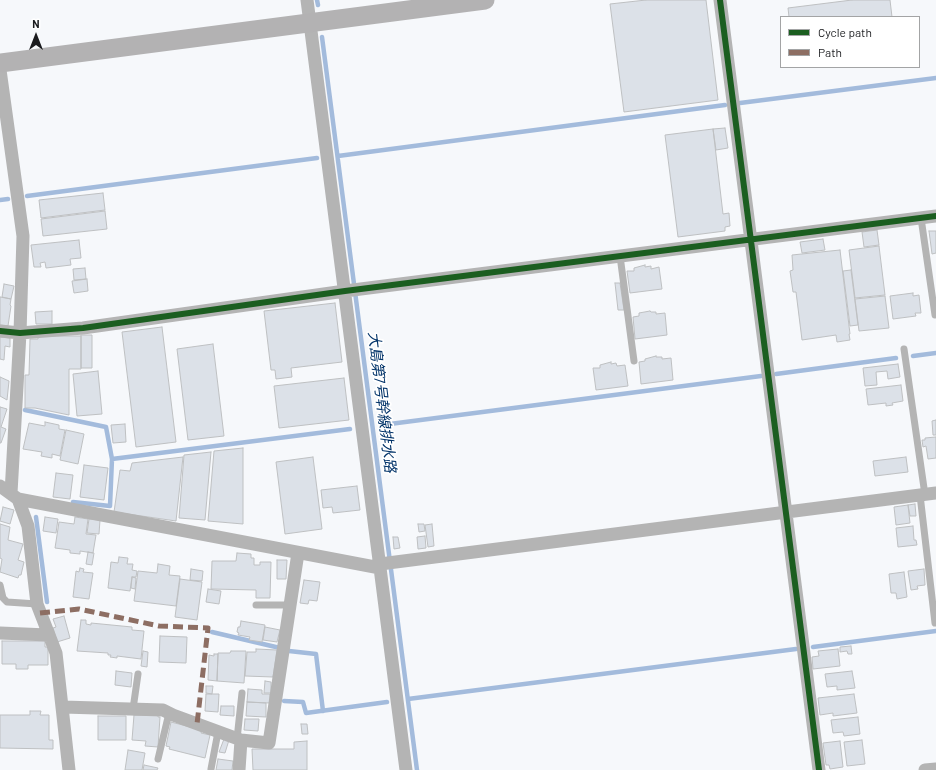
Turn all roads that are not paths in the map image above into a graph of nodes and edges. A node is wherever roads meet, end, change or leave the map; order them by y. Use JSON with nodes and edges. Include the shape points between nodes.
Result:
{"nodes":[{"id":1,"x":307,"y":0,"type":"edge"},
{"id":2,"x":485,"y":0,"type":"edge"},
{"id":3,"x":720,"y":0,"type":"edge"},
{"id":4,"x":310,"y":23,"type":"junction"},
{"id":5,"x":0,"y":63,"type":"edge"},
{"id":6,"x":0,"y":70,"type":"edge"},
{"id":7,"x":936,"y":216,"type":"edge"},
{"id":8,"x":921,"y":218,"type":"junction"},
{"id":9,"x":751,"y":239,"type":"junction"},
{"id":10,"x":620,"y":256,"type":"junction"},
{"id":11,"x":351,"y":290,"type":"junction"},
{"id":12,"x":935,"y":315,"type":"dead end"},
{"id":13,"x":0,"y":331,"type":"edge"},
{"id":14,"x":20,"y":333,"type":"junction"},
{"id":15,"x":904,"y":349,"type":"dead end"},
{"id":16,"x":634,"y":361,"type":"dead end"},
{"id":17,"x":10,"y":493,"type":"edge"},
{"id":18,"x":927,"y":495,"type":"edge"},
{"id":19,"x":786,"y":512,"type":"junction"},
{"id":20,"x":298,"y":553,"type":"junction"},
{"id":21,"x":385,"y":564,"type":"junction"},
{"id":22,"x":0,"y":585,"type":"edge"},
{"id":23,"x":37,"y":604,"type":"junction"},
{"id":24,"x":256,"y":605,"type":"dead end"},
{"id":25,"x":290,"y":605,"type":"junction"},
{"id":26,"x":935,"y":623,"type":"edge"},
{"id":27,"x":0,"y":633,"type":"edge"},
{"id":28,"x":48,"y":635,"type":"junction"},
{"id":29,"x":138,"y":674,"type":"dead end"},
{"id":30,"x":242,"y":692,"type":"dead end"},
{"id":31,"x":63,"y":707,"type":"junction"},
{"id":32,"x":133,"y":709,"type":"junction"},
{"id":33,"x":169,"y":713,"type":"junction"},
{"id":34,"x":218,"y":732,"type":"junction"},
{"id":35,"x":239,"y":740,"type":"junction"},
{"id":36,"x":158,"y":759,"type":"dead end"},
{"id":37,"x":211,"y":769,"type":"dead end"},
{"id":38,"x":936,"y":769,"type":"edge"},
{"id":39,"x":69,"y":770,"type":"edge"},
{"id":40,"x":239,"y":770,"type":"edge"},
{"id":41,"x":406,"y":770,"type":"edge"},
{"id":42,"x":819,"y":770,"type":"edge"},
{"id":43,"x":925,"y":770,"type":"edge"}],
"edges":[{"from":1,"to":4,"type":"street"},
{"from":2,"to":4,"type":"street"},
{"from":3,"to":9,"type":"street"},
{"from":4,"to":5,"type":"street"},
{"from":4,"to":11,"type":"street"},
{"from":6,"to":14,"type":"street","via":[[23,236]]},
{"from":7,"to":8,"type":"street"},
{"from":8,"to":9,"type":"street"},
{"from":8,"to":12,"type":"lane"},
{"from":9,"to":10,"type":"street"},
{"from":9,"to":19,"type":"street"},
{"from":10,"to":11,"type":"street"},
{"from":10,"to":16,"type":"lane"},
{"from":11,"to":14,"type":"street","via":[[83,328]]},
{"from":11,"to":21,"type":"street"},
{"from":13,"to":14,"type":"street"},
{"from":14,"to":17,"type":"street"},
{"from":15,"to":18,"type":"lane"},
{"from":17,"to":20,"type":"street"},
{"from":17,"to":23,"type":"street","via":[[28,526]]},
{"from":18,"to":19,"type":"street"},
{"from":18,"to":26,"type":"lane"},
{"from":19,"to":21,"type":"street"},
{"from":19,"to":42,"type":"street"},
{"from":20,"to":21,"type":"street"},
{"from":20,"to":25,"type":"street"},
{"from":21,"to":41,"type":"street"},
{"from":22,"to":23,"type":"lane","via":[[3,598],[7,602]]},
{"from":23,"to":28,"type":"street"},
{"from":24,"to":25,"type":"lane"},
{"from":25,"to":35,"type":"street","via":[[269,743]]},
{"from":27,"to":28,"type":"street"},
{"from":28,"to":31,"type":"street","via":[[56,653]]},
{"from":29,"to":32,"type":"lane"},
{"from":30,"to":35,"type":"lane"},
{"from":31,"to":32,"type":"street"},
{"from":31,"to":39,"type":"street"},
{"from":32,"to":33,"type":"street","via":[[163,710]]},
{"from":33,"to":34,"type":"street"},
{"from":33,"to":36,"type":"lane"},
{"from":34,"to":35,"type":"street"},
{"from":34,"to":37,"type":"lane"},
{"from":35,"to":40,"type":"street"},
{"from":38,"to":43,"type":"street"}]}
